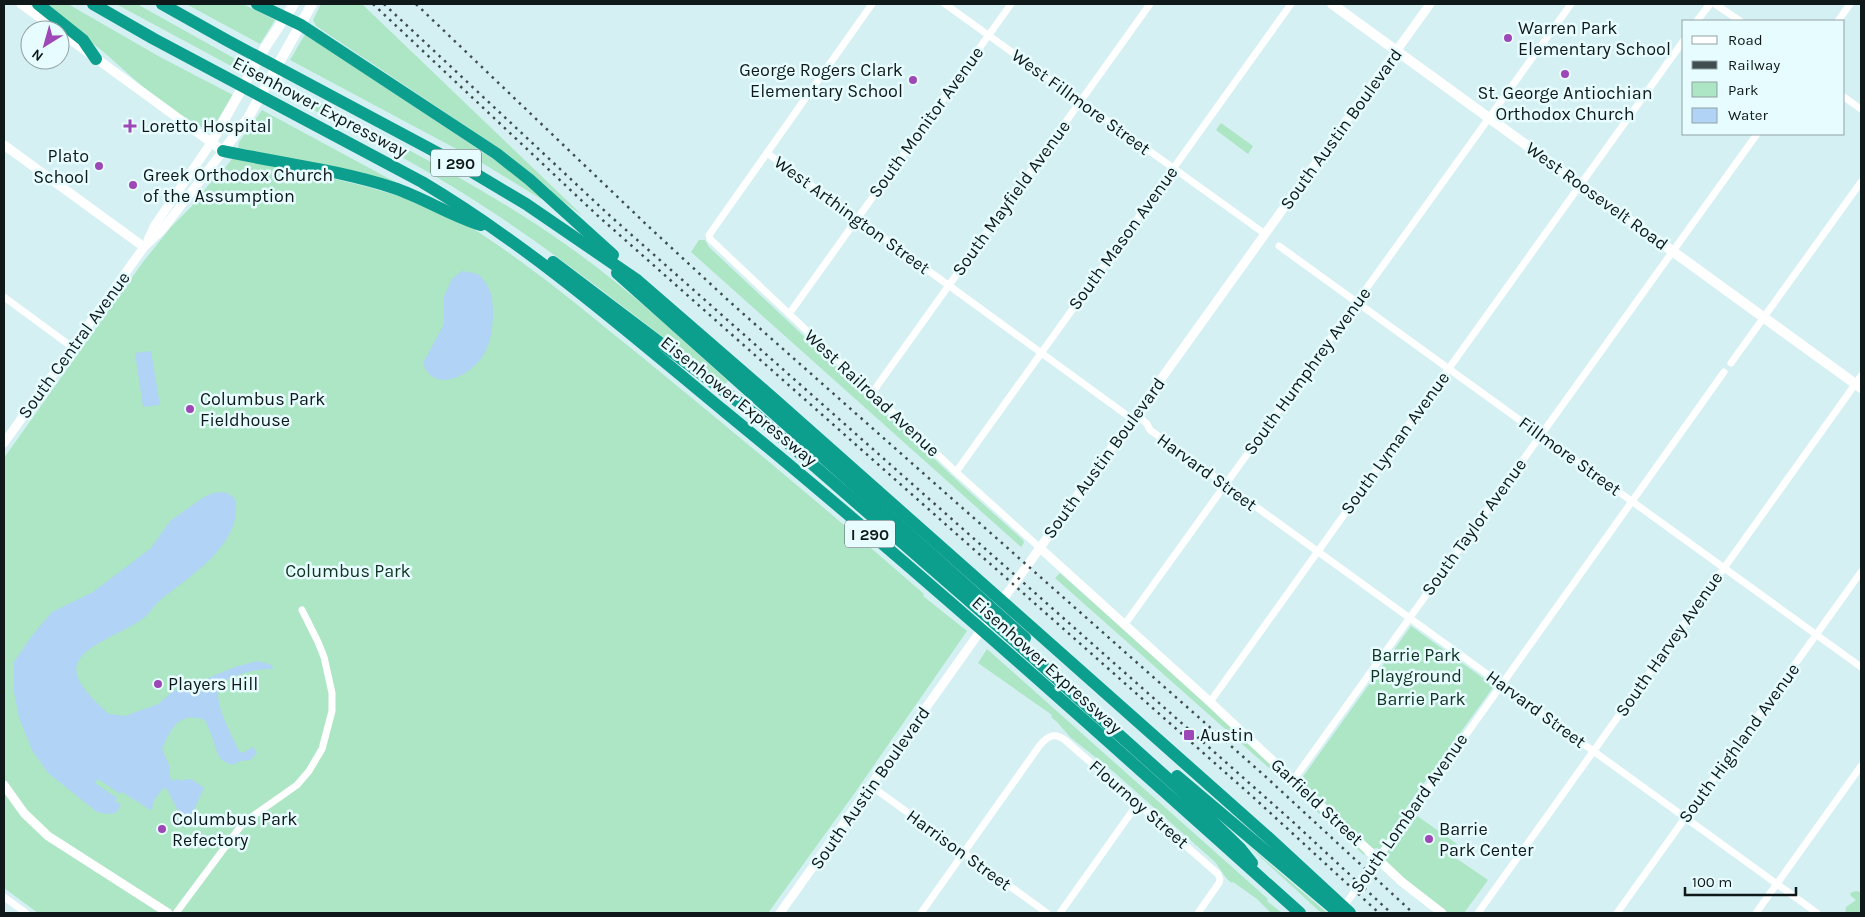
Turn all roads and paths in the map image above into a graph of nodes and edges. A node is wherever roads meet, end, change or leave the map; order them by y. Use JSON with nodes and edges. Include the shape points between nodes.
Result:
{"nodes":[{"id":1,"x":21,"y":4,"type":"edge"},
{"id":2,"x":38,"y":4,"type":"edge"},
{"id":3,"x":93,"y":4,"type":"edge"},
{"id":4,"x":162,"y":4,"type":"edge"},
{"id":5,"x":257,"y":4,"type":"edge"},
{"id":6,"x":294,"y":4,"type":"edge"},
{"id":7,"x":312,"y":4,"type":"edge"},
{"id":8,"x":872,"y":4,"type":"edge"},
{"id":9,"x":946,"y":4,"type":"edge"},
{"id":10,"x":1011,"y":4,"type":"edge"},
{"id":11,"x":1150,"y":4,"type":"edge"},
{"id":12,"x":1291,"y":4,"type":"edge"},
{"id":13,"x":1332,"y":4,"type":"edge"},
{"id":14,"x":1430,"y":4,"type":"edge"},
{"id":15,"x":1571,"y":4,"type":"edge"},
{"id":16,"x":1710,"y":4,"type":"edge"},
{"id":17,"x":1715,"y":4,"type":"edge"},
{"id":18,"x":1850,"y":4,"type":"edge"},
{"id":19,"x":285,"y":17,"type":"junction"},
{"id":20,"x":43,"y":20,"type":"edge"},
{"id":21,"x":1698,"y":20,"type":"edge"},
{"id":22,"x":1739,"y":20,"type":"edge"},
{"id":23,"x":1839,"y":20,"type":"edge"},
{"id":24,"x":301,"y":25,"type":"junction"},
{"id":25,"x":989,"y":35,"type":"junction"},
{"id":26,"x":70,"y":40,"type":"edge"},
{"id":27,"x":1682,"y":43,"type":"edge"},
{"id":28,"x":1396,"y":50,"type":"junction"},
{"id":29,"x":96,"y":59,"type":"junction"},
{"id":30,"x":1845,"y":98,"type":"edge"},
{"id":31,"x":1081,"y":101,"type":"junction"},
{"id":32,"x":1861,"y":109,"type":"edge"},
{"id":33,"x":1489,"y":117,"type":"junction"},
{"id":34,"x":1756,"y":135,"type":"edge"},
{"id":35,"x":211,"y":144,"type":"junction"},
{"id":36,"x":4,"y":145,"type":"edge"},
{"id":37,"x":223,"y":151,"type":"junction"},
{"id":38,"x":767,"y":153,"type":"junction"},
{"id":39,"x":1173,"y":168,"type":"junction"},
{"id":40,"x":1861,"y":182,"type":"edge"},
{"id":41,"x":1580,"y":184,"type":"junction"},
{"id":42,"x":454,"y":201,"type":"junction"},
{"id":43,"x":857,"y":219,"type":"junction"},
{"id":44,"x":493,"y":229,"type":"junction"},
{"id":45,"x":1265,"y":234,"type":"junction"},
{"id":46,"x":1279,"y":246,"type":"dead end"},
{"id":47,"x":144,"y":247,"type":"junction"},
{"id":48,"x":596,"y":250,"type":"junction"},
{"id":49,"x":1672,"y":251,"type":"junction"},
{"id":50,"x":637,"y":280,"type":"junction"},
{"id":51,"x":949,"y":286,"type":"junction"},
{"id":52,"x":4,"y":297,"type":"edge"},
{"id":53,"x":1356,"y":301,"type":"junction"},
{"id":54,"x":789,"y":314,"type":"junction"},
{"id":55,"x":1764,"y":317,"type":"junction"},
{"id":56,"x":72,"y":346,"type":"junction"},
{"id":57,"x":1041,"y":353,"type":"junction"},
{"id":58,"x":1731,"y":363,"type":"dead end"},
{"id":59,"x":1448,"y":368,"type":"junction"},
{"id":60,"x":1724,"y":372,"type":"dead end"},
{"id":61,"x":1859,"y":382,"type":"edge"},
{"id":62,"x":872,"y":393,"type":"junction"},
{"id":63,"x":1134,"y":417,"type":"junction"},
{"id":64,"x":1541,"y":435,"type":"junction"},
{"id":65,"x":5,"y":439,"type":"edge"},
{"id":66,"x":956,"y":472,"type":"junction"},
{"id":67,"x":1225,"y":484,"type":"junction"},
{"id":68,"x":1632,"y":501,"type":"junction"},
{"id":69,"x":1040,"y":548,"type":"junction"},
{"id":70,"x":1317,"y":552,"type":"junction"},
{"id":71,"x":1724,"y":567,"type":"junction"},
{"id":72,"x":1861,"y":572,"type":"edge"},
{"id":73,"x":302,"y":610,"type":"dead end"},
{"id":74,"x":992,"y":615,"type":"junction"},
{"id":75,"x":1410,"y":618,"type":"junction"},
{"id":76,"x":1124,"y":624,"type":"junction"},
{"id":77,"x":1817,"y":634,"type":"junction"},
{"id":78,"x":1861,"y":667,"type":"edge"},
{"id":79,"x":1501,"y":684,"type":"junction"},
{"id":80,"x":1210,"y":702,"type":"junction"},
{"id":81,"x":1593,"y":751,"type":"junction"},
{"id":82,"x":1861,"y":766,"type":"edge"},
{"id":83,"x":1294,"y":779,"type":"junction"},
{"id":84,"x":4,"y":785,"type":"edge"},
{"id":85,"x":871,"y":786,"type":"junction"},
{"id":86,"x":1138,"y":803,"type":"junction"},
{"id":87,"x":1686,"y":818,"type":"junction"},
{"id":88,"x":964,"y":853,"type":"junction"},
{"id":89,"x":1376,"y":862,"type":"junction"},
{"id":90,"x":1777,"y":884,"type":"junction"},
{"id":91,"x":1270,"y":887,"type":"junction"},
{"id":92,"x":4,"y":897,"type":"edge"},
{"id":93,"x":26,"y":913,"type":"edge"},
{"id":94,"x":168,"y":913,"type":"edge"},
{"id":95,"x":176,"y":913,"type":"edge"},
{"id":96,"x":780,"y":913,"type":"edge"},
{"id":97,"x":921,"y":913,"type":"edge"},
{"id":98,"x":1047,"y":913,"type":"edge"},
{"id":99,"x":1060,"y":913,"type":"edge"},
{"id":100,"x":1198,"y":913,"type":"edge"},
{"id":101,"x":1300,"y":913,"type":"edge"},
{"id":102,"x":1339,"y":913,"type":"edge"},
{"id":103,"x":1350,"y":913,"type":"edge"},
{"id":104,"x":1442,"y":913,"type":"edge"},
{"id":105,"x":1478,"y":913,"type":"edge"},
{"id":106,"x":1618,"y":913,"type":"edge"},
{"id":107,"x":1756,"y":913,"type":"edge"},
{"id":108,"x":1817,"y":913,"type":"edge"}],
"edges":[{"from":1,"to":20,"type":"street"},
{"from":2,"to":29,"type":"highway","via":[[83,40]]},
{"from":3,"to":42,"type":"highway","name":"Eisenhower Expressway","number":"I 290"},
{"from":4,"to":48,"type":"highway","name":"Eisenhower Expressway","number":"I 290","via":[[464,167]]},
{"from":5,"to":19,"type":"highway"},
{"from":6,"to":19,"type":"main road","name":"South Central Avenue"},
{"from":7,"to":24,"type":"main road","name":"South Central Avenue"},
{"from":8,"to":38,"type":"street"},
{"from":9,"to":25,"type":"street","name":"West Fillmore Street"},
{"from":10,"to":25,"type":"street","name":"South Monitor Avenue"},
{"from":11,"to":31,"type":"street","name":"South Mayfield Avenue"},
{"from":12,"to":39,"type":"street","name":"South Mason Avenue"},
{"from":13,"to":28,"type":"main road","name":"West Roosevelt Road"},
{"from":14,"to":28,"type":"street","name":"South Austin Boulevard"},
{"from":15,"to":33,"type":"street","name":"South Humphrey Avenue"},
{"from":16,"to":21,"type":"street"},
{"from":17,"to":22,"type":"street"},
{"from":18,"to":23,"type":"street"},
{"from":19,"to":24,"type":"highway"},
{"from":19,"to":35,"type":"main road","name":"South Central Avenue"},
{"from":24,"to":37,"type":"main road","name":"South Central Avenue","via":[[248,118]]},
{"from":24,"to":50,"type":"highway","via":[[497,154],[595,237]]},
{"from":25,"to":31,"type":"street","name":"West Fillmore Street"},
{"from":25,"to":43,"type":"street","name":"South Monitor Avenue"},
{"from":26,"to":29,"type":"street"},
{"from":27,"to":41,"type":"street","name":"South Lyman Avenue"},
{"from":28,"to":33,"type":"main road","name":"West Roosevelt Road"},
{"from":28,"to":45,"type":"street","name":"South Austin Boulevard"},
{"from":29,"to":35,"type":"street"},
{"from":30,"to":32,"type":"street"},
{"from":31,"to":39,"type":"street","name":"West Fillmore Street"},
{"from":31,"to":51,"type":"street","name":"South Mayfield Avenue"},
{"from":33,"to":41,"type":"main road","name":"West Roosevelt Road"},
{"from":33,"to":53,"type":"street","name":"South Humphrey Avenue"},
{"from":34,"to":49,"type":"street","name":"South Taylor Avenue"},
{"from":35,"to":37,"type":"street"},
{"from":35,"to":47,"type":"street","name":"South Central Avenue","via":[[155,225]]},
{"from":36,"to":47,"type":"street"},
{"from":37,"to":44,"type":"highway","via":[[376,183]]},
{"from":37,"to":47,"type":"street","name":"South Central Avenue","via":[[162,230]]},
{"from":38,"to":43,"type":"street","name":"West Arthington Street"},
{"from":38,"to":54,"type":"street","name":"West Railroad Avenue","via":[[709,235],[713,244]]},
{"from":39,"to":45,"type":"street","name":"West Fillmore Street"},
{"from":39,"to":57,"type":"street","name":"South Mason Avenue"},
{"from":40,"to":55,"type":"street"},
{"from":41,"to":49,"type":"main road","name":"West Roosevelt Road"},
{"from":41,"to":59,"type":"street","name":"South Lyman Avenue"},
{"from":42,"to":44,"type":"highway","name":"Eisenhower Expressway","number":"I 290"},
{"from":42,"to":74,"type":"highway","via":[[491,218],[750,410]]},
{"from":43,"to":51,"type":"street","name":"West Arthington Street"},
{"from":43,"to":54,"type":"street","name":"South Monitor Avenue"},
{"from":44,"to":91,"type":"highway","name":"Eisenhower Expressway","number":"I 290","via":[[603,312],[817,488],[964,614]]},
{"from":45,"to":63,"type":"street","name":"South Austin Boulevard"},
{"from":46,"to":53,"type":"street","name":"Fillmore Street"},
{"from":47,"to":56,"type":"street","name":"South Central Avenue"},
{"from":48,"to":50,"type":"highway","name":"Eisenhower Expressway","number":"I 290"},
{"from":48,"to":74,"type":"highway","via":[[628,283]]},
{"from":49,"to":55,"type":"main road","name":"West Roosevelt Road"},
{"from":49,"to":64,"type":"street","name":"South Taylor Avenue"},
{"from":50,"to":103,"type":"highway","name":"Eisenhower Expressway","number":"I 290"},
{"from":51,"to":57,"type":"street","name":"West Arthington Street"},
{"from":51,"to":62,"type":"street","name":"South Mayfield Avenue"},
{"from":52,"to":56,"type":"street"},
{"from":53,"to":59,"type":"street","name":"Fillmore Street"},
{"from":53,"to":67,"type":"street","name":"South Humphrey Avenue"},
{"from":54,"to":62,"type":"street","name":"West Railroad Avenue"},
{"from":55,"to":58,"type":"street"},
{"from":55,"to":61,"type":"main road","name":"West Roosevelt Road"},
{"from":56,"to":65,"type":"street","name":"South Central Avenue"},
{"from":57,"to":63,"type":"street","name":"West Arthington Street"},
{"from":57,"to":66,"type":"street","name":"South Mason Avenue"},
{"from":59,"to":64,"type":"street","name":"Fillmore Street"},
{"from":59,"to":70,"type":"street","name":"South Lyman Avenue"},
{"from":60,"to":68,"type":"street","name":"South Lombard Avenue"},
{"from":61,"to":71,"type":"street","name":"South Harvey Avenue"},
{"from":62,"to":66,"type":"street","name":"West Railroad Avenue"},
{"from":63,"to":67,"type":"street","name":"Harvard Street"},
{"from":63,"to":69,"type":"street","name":"South Austin Boulevard"},
{"from":64,"to":68,"type":"street","name":"Fillmore Street"},
{"from":64,"to":75,"type":"street","name":"South Taylor Avenue"},
{"from":66,"to":69,"type":"street","name":"West Railroad Avenue"},
{"from":67,"to":70,"type":"street","name":"Harvard Street"},
{"from":67,"to":76,"type":"street","name":"South Humphrey Avenue"},
{"from":68,"to":71,"type":"street","name":"Fillmore Street"},
{"from":68,"to":79,"type":"street","name":"South Lombard Avenue"},
{"from":69,"to":74,"type":"street","name":"South Austin Boulevard"},
{"from":69,"to":76,"type":"street","name":"Garfield Street"},
{"from":70,"to":75,"type":"street","name":"Harvard Street"},
{"from":70,"to":80,"type":"street","name":"South Lyman Avenue"},
{"from":71,"to":77,"type":"street","name":"Fillmore Street"},
{"from":71,"to":81,"type":"street","name":"South Harvey Avenue"},
{"from":72,"to":77,"type":"street","name":"South Highland Avenue"},
{"from":73,"to":95,"type":"street","via":[[324,657],[332,693],[332,711],[322,749],[297,785],[243,823]]},
{"from":74,"to":85,"type":"street","name":"South Austin Boulevard"},
{"from":74,"to":91,"type":"highway","via":[[1240,848]]},
{"from":74,"to":102,"type":"highway"},
{"from":75,"to":79,"type":"street","name":"Harvard Street"},
{"from":75,"to":83,"type":"street","name":"South Taylor Avenue"},
{"from":76,"to":80,"type":"street","name":"Garfield Street"},
{"from":77,"to":78,"type":"street","name":"Fillmore Street"},
{"from":77,"to":87,"type":"street","name":"South Highland Avenue"},
{"from":79,"to":81,"type":"street","name":"Harvard Street"},
{"from":79,"to":89,"type":"street","name":"South Lombard Avenue"},
{"from":80,"to":83,"type":"street","name":"Garfield Street"},
{"from":81,"to":87,"type":"street","name":"Harvard Street"},
{"from":81,"to":105,"type":"street","name":"South Harvey Avenue"},
{"from":82,"to":90,"type":"street"},
{"from":83,"to":89,"type":"street","name":"Garfield Street"},
{"from":84,"to":94,"type":"street","via":[[24,813],[48,836]]},
{"from":85,"to":88,"type":"street","name":"Harrison Street"},
{"from":85,"to":96,"type":"street","name":"South Austin Boulevard"},
{"from":86,"to":88,"type":"street","name":"Flournoy Street","via":[[1061,736],[1053,735],[1040,746]]},
{"from":86,"to":99,"type":"street"},
{"from":86,"to":100,"type":"street","name":"Flournoy Street","via":[[1215,870],[1220,879]]},
{"from":87,"to":90,"type":"street","name":"Harvard Street"},
{"from":87,"to":106,"type":"street","name":"South Highland Avenue"},
{"from":88,"to":97,"type":"street"},
{"from":88,"to":98,"type":"street","name":"Harrison Street"},
{"from":89,"to":102,"type":"street","name":"South Lombard Avenue"},
{"from":89,"to":104,"type":"street","name":"Garfield Street"},
{"from":90,"to":107,"type":"street"},
{"from":90,"to":108,"type":"street","name":"Harvard Street"},
{"from":91,"to":101,"type":"highway","name":"Eisenhower Expressway","number":"I 290"},
{"from":92,"to":93,"type":"street"}]}
